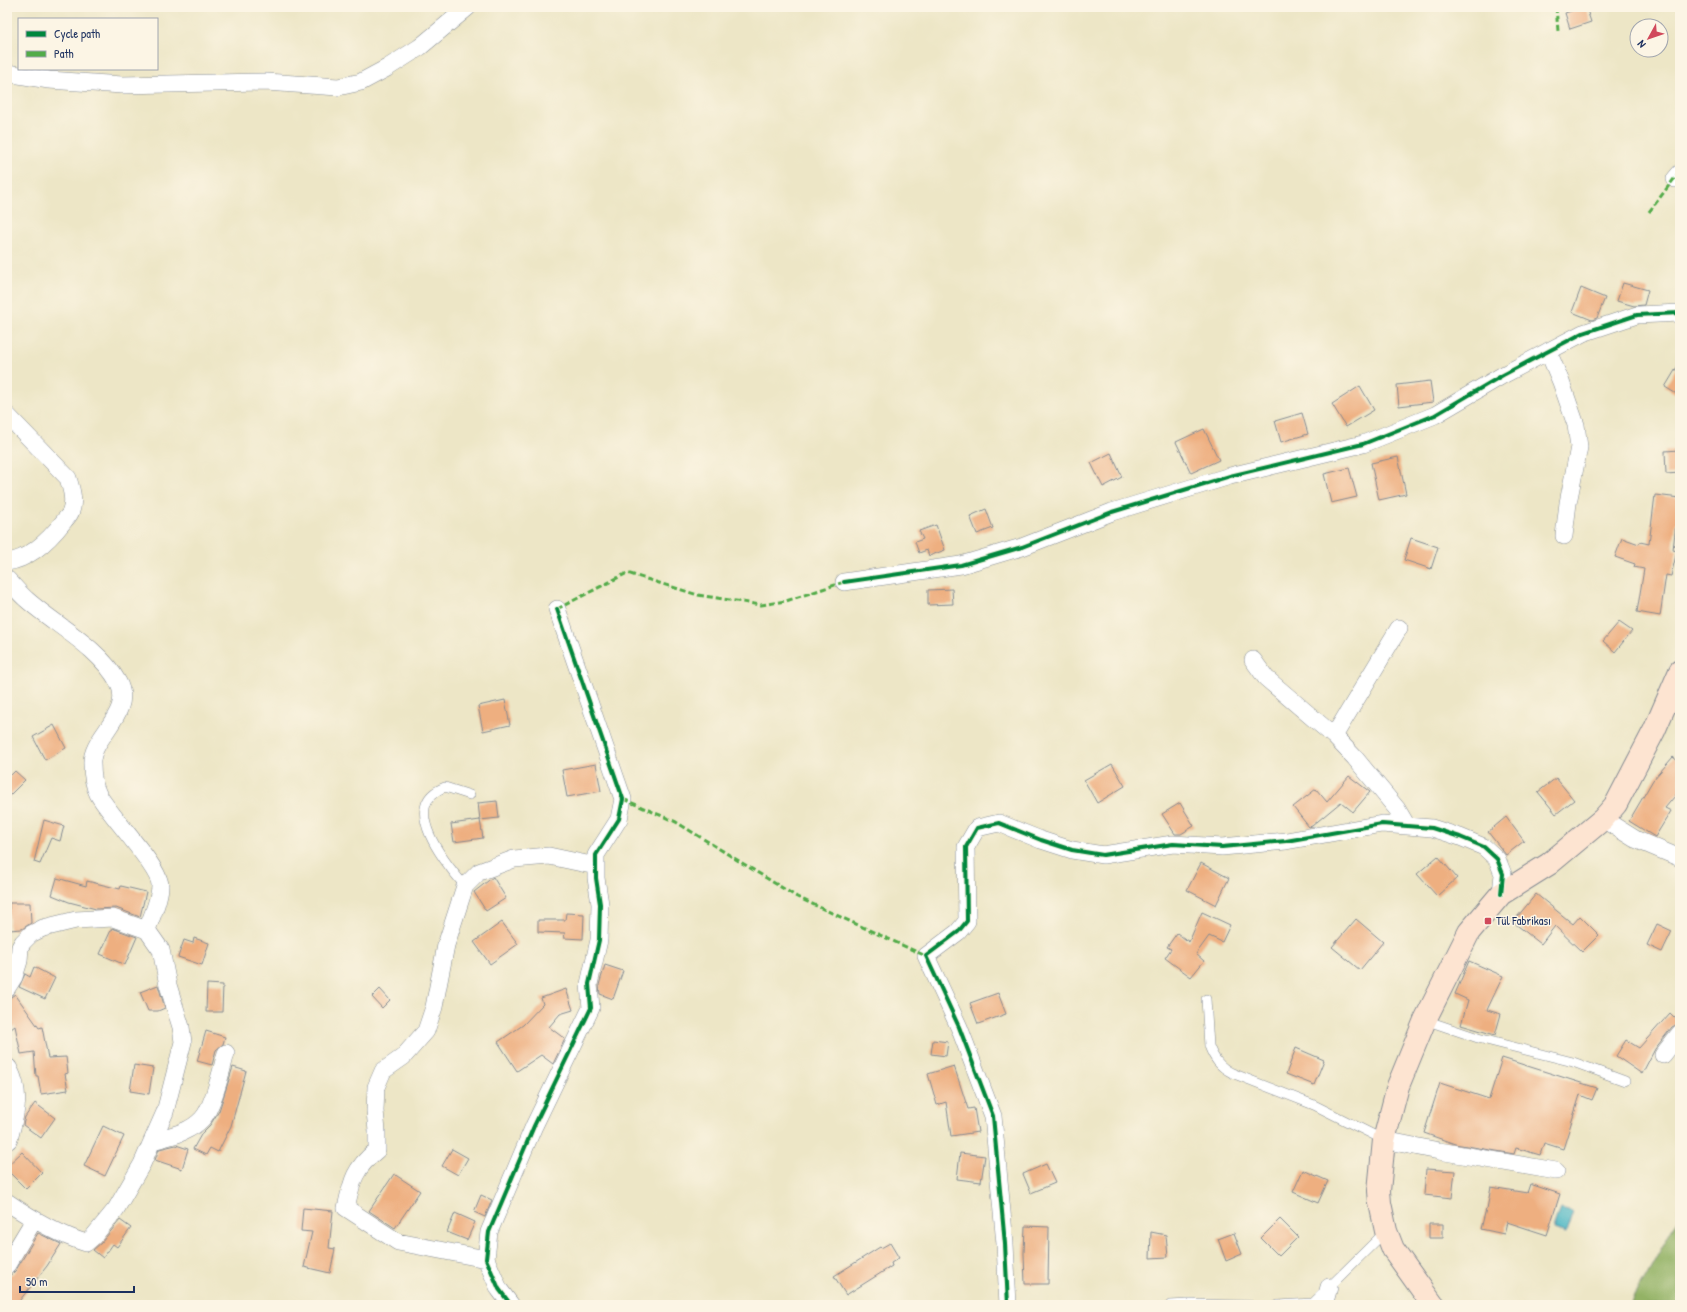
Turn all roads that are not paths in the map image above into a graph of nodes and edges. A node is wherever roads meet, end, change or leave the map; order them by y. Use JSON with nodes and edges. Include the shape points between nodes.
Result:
{"nodes":[{"id":1,"x":468,"y":7,"type":"edge"},
{"id":2,"x":7,"y":73,"type":"edge"},
{"id":3,"x":1680,"y":313,"type":"edge"},
{"id":4,"x":1548,"y":351,"type":"junction"},
{"id":5,"x":7,"y":415,"type":"edge"},
{"id":6,"x":1564,"y":536,"type":"dead end"},
{"id":7,"x":7,"y":562,"type":"edge"},
{"id":8,"x":7,"y":579,"type":"edge"},
{"id":9,"x":844,"y":582,"type":"dead end"},
{"id":10,"x":558,"y":609,"type":"dead end"},
{"id":11,"x":1399,"y":628,"type":"dead end"},
{"id":12,"x":1253,"y":660,"type":"dead end"},
{"id":13,"x":1680,"y":671,"type":"edge"},
{"id":14,"x":1334,"y":736,"type":"junction"},
{"id":15,"x":470,"y":794,"type":"dead end"},
{"id":16,"x":1603,"y":820,"type":"junction"},
{"id":17,"x":1407,"y":826,"type":"junction"},
{"id":18,"x":1680,"y":858,"type":"edge"},
{"id":19,"x":596,"y":866,"type":"junction"},
{"id":20,"x":464,"y":886,"type":"junction"},
{"id":21,"x":1502,"y":894,"type":"junction"},
{"id":22,"x":147,"y":930,"type":"junction"},
{"id":23,"x":7,"y":988,"type":"edge"},
{"id":24,"x":1206,"y":999,"type":"dead end"},
{"id":25,"x":1425,"y":1020,"type":"junction"},
{"id":26,"x":1680,"y":1033,"type":"edge"},
{"id":27,"x":226,"y":1053,"type":"dead end"},
{"id":28,"x":1663,"y":1054,"type":"dead end"},
{"id":29,"x":7,"y":1069,"type":"edge"},
{"id":30,"x":1625,"y":1082,"type":"dead end"},
{"id":31,"x":11,"y":1093,"type":"edge"},
{"id":32,"x":7,"y":1138,"type":"edge"},
{"id":33,"x":152,"y":1140,"type":"junction"},
{"id":34,"x":1384,"y":1140,"type":"junction"},
{"id":35,"x":1556,"y":1171,"type":"dead end"},
{"id":36,"x":7,"y":1202,"type":"edge"},
{"id":37,"x":34,"y":1220,"type":"junction"},
{"id":38,"x":1386,"y":1231,"type":"junction"},
{"id":39,"x":486,"y":1259,"type":"junction"},
{"id":40,"x":7,"y":1265,"type":"edge"},
{"id":41,"x":1329,"y":1287,"type":"junction"},
{"id":42,"x":511,"y":1305,"type":"edge"},
{"id":43,"x":1008,"y":1305,"type":"edge"},
{"id":44,"x":1170,"y":1305,"type":"edge"},
{"id":45,"x":1250,"y":1305,"type":"edge"},
{"id":46,"x":1278,"y":1305,"type":"edge"},
{"id":47,"x":1324,"y":1305,"type":"edge"},
{"id":48,"x":1433,"y":1305,"type":"edge"}],
"edges":[{"from":1,"to":2,"type":"street","via":[[420,47],[387,68],[361,82],[338,87],[266,82],[122,85],[49,80]]},
{"from":3,"to":4,"type":"street","via":[[1638,316],[1583,333]]},
{"from":4,"to":6,"type":"street","via":[[1576,425],[1579,447]]},
{"from":4,"to":9,"type":"street","via":[[1435,415],[1363,444],[1222,478],[1112,512],[1022,547],[961,565]]},
{"from":5,"to":7,"type":"street","via":[[68,478],[72,491],[71,512],[56,532],[41,547]]},
{"from":8,"to":22,"type":"street","via":[[26,598],[94,652],[119,683],[121,697],[116,717],[93,751],[91,763],[97,793],[156,873],[160,886]]},
{"from":10,"to":19,"type":"street","via":[[623,799],[619,819],[596,854]]},
{"from":11,"to":14,"type":"street"},
{"from":12,"to":14,"type":"street","via":[[1266,678]]},
{"from":13,"to":16,"type":"main road","via":[[1650,738],[1616,804]]},
{"from":14,"to":17,"type":"street","via":[[1397,809]]},
{"from":15,"to":20,"type":"lane","via":[[445,787],[430,796],[425,810],[426,826],[431,840]]},
{"from":16,"to":18,"type":"street","via":[[1636,839]]},
{"from":16,"to":21,"type":"main road","via":[[1549,864]]},
{"from":17,"to":21,"type":"street","via":[[1432,828],[1484,847],[1497,859],[1503,874]]},
{"from":17,"to":43,"type":"street","via":[[1382,824],[1286,841],[1222,847],[1173,844],[1103,855],[1072,850],[999,823],[977,828],[966,847],[967,921],[958,932],[926,956],[959,1027],[993,1116]]},
{"from":19,"to":20,"type":"street","via":[[549,856],[514,860],[478,872]]},
{"from":19,"to":39,"type":"street","via":[[600,918],[599,940],[589,984],[591,1008],[534,1126],[489,1232]]},
{"from":20,"to":39,"type":"street","via":[[446,945],[434,1007],[426,1032],[403,1057],[383,1071],[376,1087],[377,1150],[363,1162],[351,1183],[346,1208],[398,1242]]},
{"from":21,"to":25,"type":"main road","via":[[1469,932]]},
{"from":22,"to":23,"type":"street","via":[[113,918],[76,920],[43,928],[31,934],[20,947],[14,977]]},
{"from":22,"to":33,"type":"street","via":[[161,950],[183,1042],[165,1112]]},
{"from":24,"to":34,"type":"lane","via":[[1209,1046],[1220,1066],[1320,1108]]},
{"from":25,"to":30,"type":"lane","via":[[1478,1038],[1573,1062]]},
{"from":25,"to":34,"type":"main road","via":[[1398,1086]]},
{"from":26,"to":28,"type":"street"},
{"from":27,"to":33,"type":"street","via":[[215,1091],[203,1118],[177,1134]]},
{"from":29,"to":31,"type":"street"},
{"from":31,"to":32,"type":"street","via":[[13,1117]]},
{"from":33,"to":37,"type":"street","via":[[142,1164],[116,1209],[86,1243],[65,1237]]},
{"from":34,"to":35,"type":"street"},
{"from":34,"to":38,"type":"main road","via":[[1379,1191]]},
{"from":36,"to":37,"type":"street"},
{"from":37,"to":40,"type":"street"},
{"from":38,"to":41,"type":"lane"},
{"from":38,"to":48,"type":"main road","via":[[1393,1249]]},
{"from":39,"to":42,"type":"street","via":[[499,1289]]},
{"from":41,"to":46,"type":"lane","via":[[1313,1303]]},
{"from":41,"to":47,"type":"street"},
{"from":44,"to":45,"type":"lane"}]}
